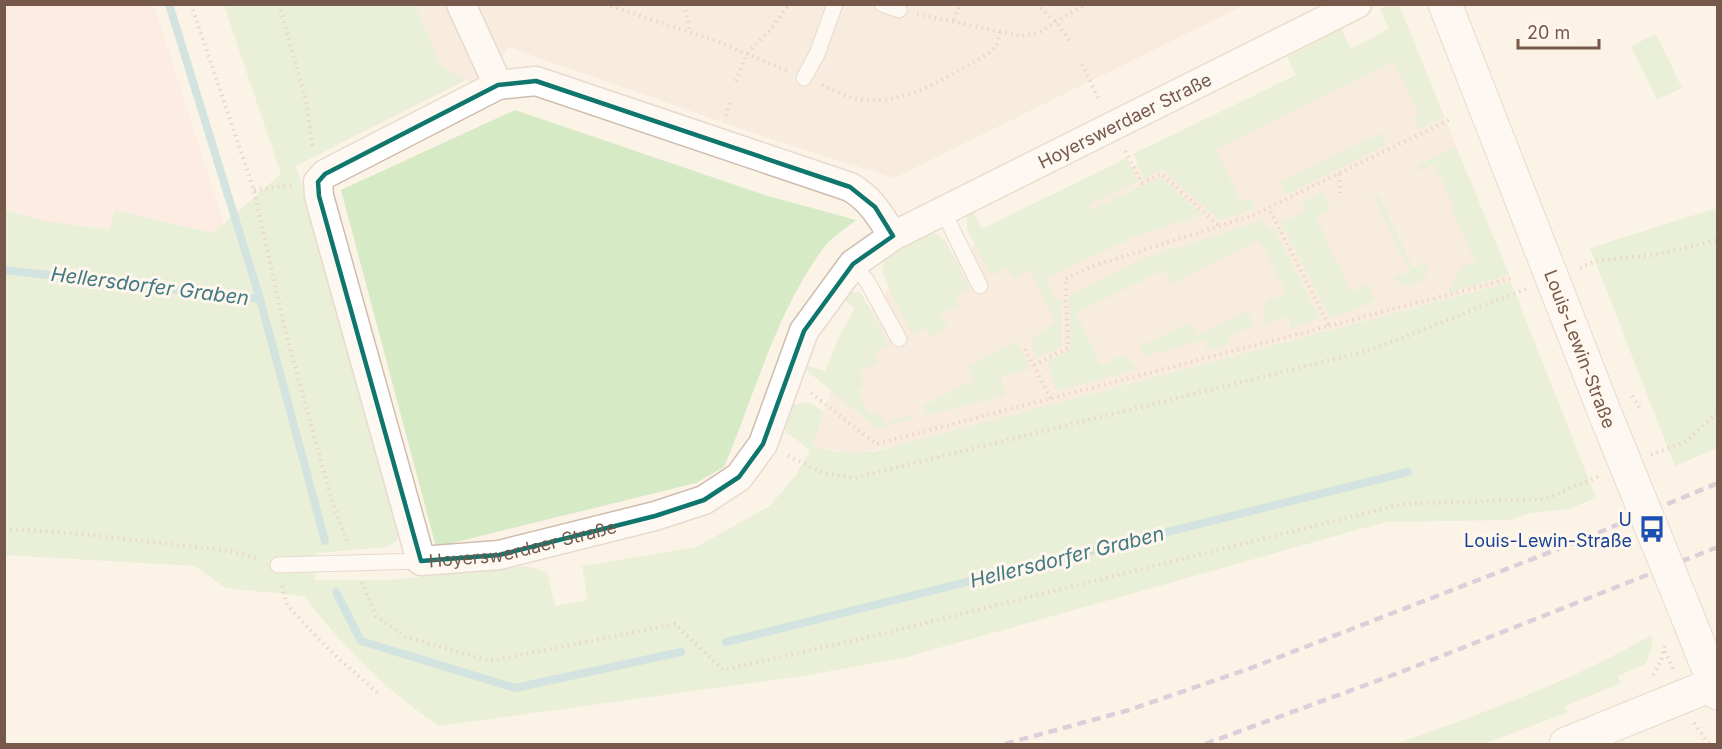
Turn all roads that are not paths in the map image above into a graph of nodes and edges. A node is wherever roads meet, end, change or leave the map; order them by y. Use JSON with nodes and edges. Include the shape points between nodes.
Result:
{"nodes":[{"id":1,"x":461,"y":4,"type":"edge"},
{"id":2,"x":835,"y":4,"type":"edge"},
{"id":3,"x":882,"y":4,"type":"edge"},
{"id":4,"x":1357,"y":4,"type":"edge"},
{"id":5,"x":1445,"y":4,"type":"edge"},
{"id":6,"x":899,"y":10,"type":"road end"},
{"id":7,"x":804,"y":78,"type":"dead end"},
{"id":8,"x":498,"y":85,"type":"junction"},
{"id":9,"x":943,"y":211,"type":"junction"},
{"id":10,"x":893,"y":236,"type":"junction"},
{"id":11,"x":853,"y":264,"type":"junction"},
{"id":12,"x":980,"y":286,"type":"dead end"},
{"id":13,"x":899,"y":339,"type":"dead end"},
{"id":14,"x":422,"y":561,"type":"junction"},
{"id":15,"x":278,"y":565,"type":"road end"},
{"id":16,"x":1716,"y":687,"type":"edge"},
{"id":17,"x":1566,"y":744,"type":"edge"}],
"edges":[{"from":1,"to":8,"type":"street"},
{"from":2,"to":7,"type":"lane"},
{"from":3,"to":6,"type":"lane"},
{"from":4,"to":9,"type":"street","name":"Hoyerswerdaer Straße"},
{"from":5,"to":16,"type":"street","name":"Louis-Lewin-Straße","bridge":true},
{"from":8,"to":10,"type":"street","via":[[536,81],[850,187],[875,207]]},
{"from":8,"to":14,"type":"street","name":"Hoyerswerdaer Straße","via":[[325,174],[318,182]]},
{"from":9,"to":10,"type":"street","name":"Hoyerswerdaer Straße"},
{"from":9,"to":12,"type":"lane"},
{"from":10,"to":11,"type":"street","name":"Hoyerswerdaer Straße"},
{"from":11,"to":13,"type":"lane","via":[[867,281]]},
{"from":11,"to":14,"type":"street","name":"Hoyerswerdaer Straße","via":[[804,331],[763,444],[739,477],[704,500],[655,516],[499,555]]},
{"from":14,"to":15,"type":"lane"},
{"from":16,"to":17,"type":"street"}]}
